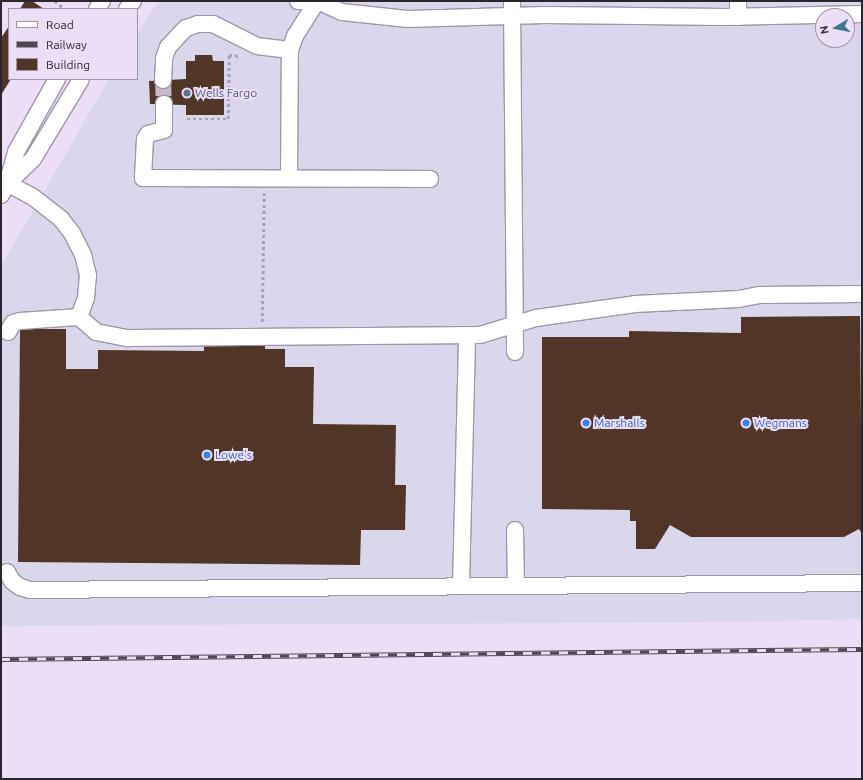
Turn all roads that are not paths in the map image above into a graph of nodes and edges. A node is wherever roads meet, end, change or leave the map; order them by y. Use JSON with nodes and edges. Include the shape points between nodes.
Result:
{"nodes":[{"id":1,"x":298,"y":1,"type":"edge"},
{"id":2,"x":310,"y":1,"type":"edge"},
{"id":3,"x":317,"y":1,"type":"edge"},
{"id":4,"x":512,"y":1,"type":"edge"},
{"id":5,"x":738,"y":9,"type":"edge"},
{"id":6,"x":862,"y":14,"type":"edge"},
{"id":7,"x":512,"y":17,"type":"junction"},
{"id":8,"x":290,"y":50,"type":"junction"},
{"id":9,"x":56,"y":80,"type":"edge"},
{"id":10,"x":80,"y":80,"type":"edge"},
{"id":11,"x":163,"y":80,"type":"tunnel mouth"},
{"id":12,"x":164,"y":104,"type":"tunnel mouth"},
{"id":13,"x":289,"y":178,"type":"junction"},
{"id":14,"x":430,"y":179,"type":"dead end"},
{"id":15,"x":3,"y":186,"type":"edge"},
{"id":16,"x":862,"y":294,"type":"edge"},
{"id":17,"x":79,"y":317,"type":"junction"},
{"id":18,"x":514,"y":323,"type":"junction"},
{"id":19,"x":8,"y":332,"type":"dead end"},
{"id":20,"x":467,"y":335,"type":"junction"},
{"id":21,"x":515,"y":352,"type":"dead end"},
{"id":22,"x":515,"y":530,"type":"dead end"},
{"id":23,"x":7,"y":572,"type":"dead end"},
{"id":24,"x":862,"y":583,"type":"edge"},
{"id":25,"x":516,"y":585,"type":"junction"},
{"id":26,"x":461,"y":586,"type":"junction"}],
"edges":[{"from":1,"to":2,"type":"street"},
{"from":3,"to":7,"type":"street","via":[[342,12],[388,18]]},
{"from":3,"to":8,"type":"street","via":[[295,36]]},
{"from":4,"to":7,"type":"street"},
{"from":5,"to":6,"type":"street"},
{"from":5,"to":7,"type":"street"},
{"from":7,"to":18,"type":"street"},
{"from":8,"to":11,"type":"street","via":[[257,46],[212,24],[198,24],[186,28],[168,47],[164,58]]},
{"from":8,"to":13,"type":"street"},
{"from":9,"to":15,"type":"street","via":[[16,152]]},
{"from":10,"to":15,"type":"street","via":[[33,160]]},
{"from":12,"to":13,"type":"street","via":[[164,130],[148,134],[145,138],[143,178]]},
{"from":13,"to":14,"type":"street"},
{"from":15,"to":17,"type":"street","via":[[32,197],[61,219],[72,232],[83,255],[88,275],[86,298]]},
{"from":16,"to":18,"type":"street","via":[[759,295],[739,299],[635,304]]},
{"from":17,"to":19,"type":"street","via":[[20,321],[13,323]]},
{"from":17,"to":20,"type":"street","via":[[96,332],[128,338]]},
{"from":18,"to":20,"type":"street","via":[[480,335]]},
{"from":18,"to":21,"type":"street"},
{"from":20,"to":26,"type":"street"},
{"from":22,"to":25,"type":"street"},
{"from":23,"to":26,"type":"street","via":[[12,581],[30,590]]},
{"from":24,"to":25,"type":"street"},
{"from":25,"to":26,"type":"street"}]}
